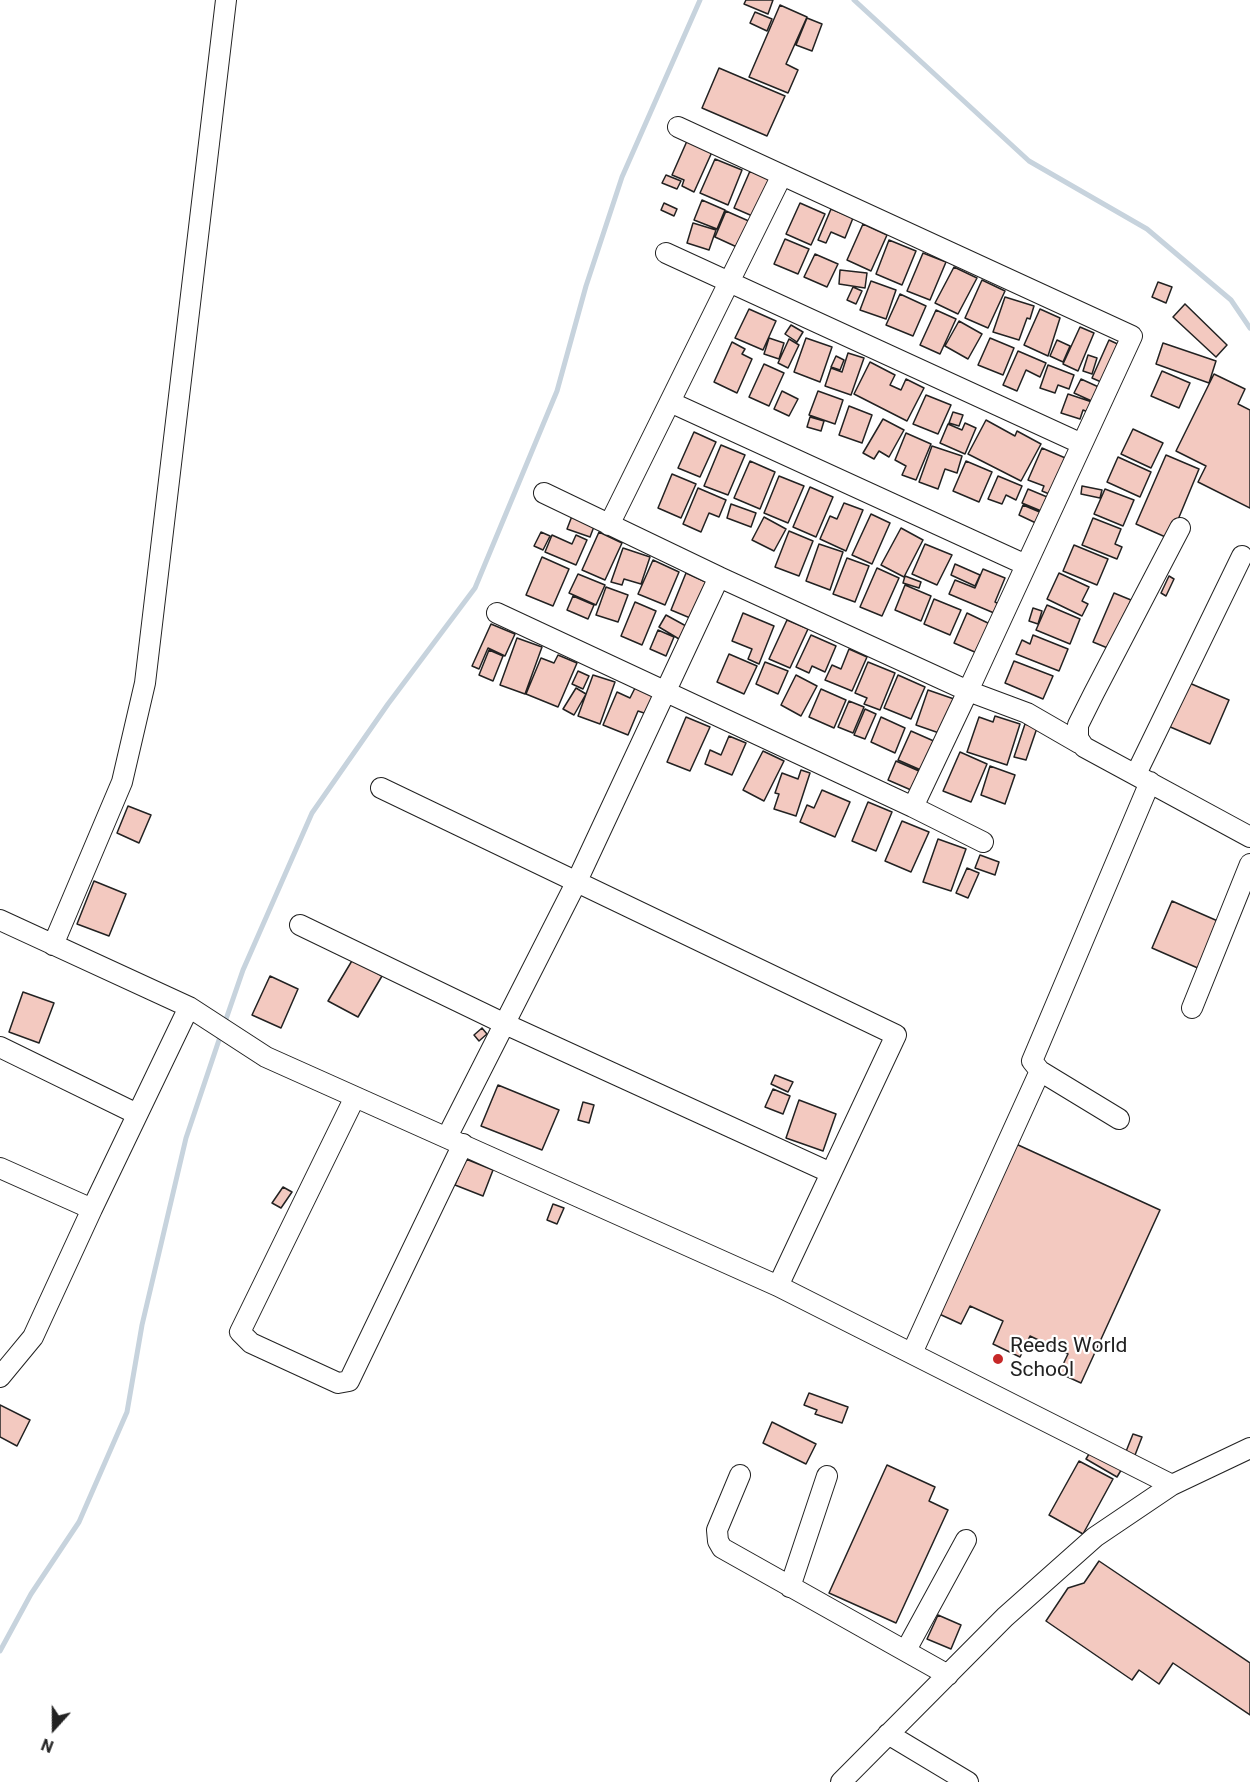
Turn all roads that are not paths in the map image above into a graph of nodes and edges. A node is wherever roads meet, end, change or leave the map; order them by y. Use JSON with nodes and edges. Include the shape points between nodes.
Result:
{"nodes":[{"id":1,"x":226,"y":0,"type":"edge"},
{"id":2,"x":678,"y":127,"type":"dead end"},
{"id":3,"x":782,"y":175,"type":"junction"},
{"id":4,"x":666,"y":253,"type":"dead end"},
{"id":5,"x":729,"y":282,"type":"junction"},
{"id":6,"x":670,"y":402,"type":"junction"},
{"id":7,"x":1082,"y":444,"type":"junction"},
{"id":8,"x":544,"y":493,"type":"dead end"},
{"id":9,"x":609,"y":525,"type":"junction"},
{"id":10,"x":1180,"y":528,"type":"dead end"},
{"id":11,"x":1242,"y":556,"type":"dead end"},
{"id":12,"x":1026,"y":565,"type":"junction"},
{"id":13,"x":719,"y":577,"type":"junction"},
{"id":14,"x":497,"y":613,"type":"dead end"},
{"id":15,"x":664,"y":691,"type":"junction"},
{"id":16,"x":968,"y":691,"type":"junction"},
{"id":17,"x":1079,"y":743,"type":"junction"},
{"id":18,"x":1143,"y":778,"type":"junction"},
{"id":19,"x":381,"y":788,"type":"dead end"},
{"id":20,"x":913,"y":807,"type":"junction"},
{"id":21,"x":1250,"y":837,"type":"edge"},
{"id":22,"x":983,"y":842,"type":"dead end"},
{"id":23,"x":1250,"y":864,"type":"edge"},
{"id":24,"x":576,"y":883,"type":"junction"},
{"id":25,"x":0,"y":920,"type":"edge"},
{"id":26,"x":300,"y":925,"type":"dead end"},
{"id":27,"x":53,"y":945,"type":"junction"},
{"id":28,"x":189,"y":1007,"type":"junction"},
{"id":29,"x":1192,"y":1008,"type":"dead end"},
{"id":30,"x":503,"y":1023,"type":"junction"},
{"id":31,"x":0,"y":1047,"type":"edge"},
{"id":32,"x":1040,"y":1071,"type":"junction"},
{"id":33,"x":355,"y":1096,"type":"junction"},
{"id":34,"x":137,"y":1114,"type":"junction"},
{"id":35,"x":1119,"y":1119,"type":"dead end"},
{"id":36,"x":455,"y":1141,"type":"junction"},
{"id":37,"x":0,"y":1168,"type":"edge"},
{"id":38,"x":831,"y":1173,"type":"junction"},
{"id":39,"x":92,"y":1209,"type":"junction"},
{"id":40,"x":778,"y":1286,"type":"junction"},
{"id":41,"x":912,"y":1353,"type":"junction"},
{"id":42,"x":0,"y":1377,"type":"edge"},
{"id":43,"x":1250,"y":1448,"type":"edge"},
{"id":44,"x":740,"y":1475,"type":"dead end"},
{"id":45,"x":827,"y":1476,"type":"dead end"},
{"id":46,"x":1172,"y":1485,"type":"junction"},
{"id":47,"x":966,"y":1540,"type":"dead end"},
{"id":48,"x":790,"y":1587,"type":"junction"},
{"id":49,"x":906,"y":1650,"type":"junction"},
{"id":50,"x":948,"y":1675,"type":"junction"},
{"id":51,"x":888,"y":1734,"type":"junction"},
{"id":52,"x":841,"y":1782,"type":"edge"},
{"id":53,"x":968,"y":1782,"type":"edge"}],
"edges":[{"from":1,"to":27,"type":"street","via":[[146,682],[122,782]]},
{"from":2,"to":3,"type":"street"},
{"from":3,"to":5,"type":"street"},
{"from":3,"to":7,"type":"street","via":[[1132,336]]},
{"from":4,"to":5,"type":"street"},
{"from":5,"to":6,"type":"street"},
{"from":5,"to":7,"type":"street"},
{"from":6,"to":9,"type":"street"},
{"from":6,"to":12,"type":"street"},
{"from":7,"to":12,"type":"street"},
{"from":8,"to":9,"type":"street"},
{"from":9,"to":13,"type":"street"},
{"from":10,"to":17,"type":"street","via":[[1078,725]]},
{"from":11,"to":18,"type":"street"},
{"from":12,"to":16,"type":"street"},
{"from":13,"to":15,"type":"street"},
{"from":13,"to":16,"type":"street"},
{"from":14,"to":15,"type":"street"},
{"from":15,"to":20,"type":"street"},
{"from":15,"to":24,"type":"street"},
{"from":16,"to":17,"type":"street","via":[[1027,713]]},
{"from":16,"to":20,"type":"street"},
{"from":17,"to":18,"type":"street"},
{"from":18,"to":21,"type":"street"},
{"from":18,"to":32,"type":"street","via":[[1036,1049],[1032,1061]]},
{"from":19,"to":24,"type":"street"},
{"from":20,"to":22,"type":"street"},
{"from":23,"to":29,"type":"street"},
{"from":24,"to":30,"type":"street"},
{"from":24,"to":38,"type":"street","via":[[896,1035]]},
{"from":25,"to":27,"type":"street"},
{"from":26,"to":30,"type":"street"},
{"from":27,"to":28,"type":"street"},
{"from":28,"to":33,"type":"street","via":[[266,1057]]},
{"from":28,"to":34,"type":"street"},
{"from":30,"to":36,"type":"street"},
{"from":30,"to":38,"type":"street"},
{"from":31,"to":34,"type":"street"},
{"from":32,"to":35,"type":"street"},
{"from":32,"to":41,"type":"street"},
{"from":33,"to":36,"type":"street"},
{"from":33,"to":36,"type":"street","via":[[240,1332],[251,1343],[338,1383],[349,1381]]},
{"from":34,"to":39,"type":"street"},
{"from":36,"to":40,"type":"street"},
{"from":37,"to":39,"type":"street"},
{"from":38,"to":40,"type":"street"},
{"from":39,"to":42,"type":"street","via":[[33,1337]]},
{"from":40,"to":41,"type":"street"},
{"from":41,"to":46,"type":"street"},
{"from":43,"to":46,"type":"street"},
{"from":44,"to":48,"type":"street","via":[[717,1530],[718,1541],[722,1548]]},
{"from":45,"to":48,"type":"street"},
{"from":46,"to":50,"type":"street","via":[[1095,1537],[1005,1617]]},
{"from":47,"to":49,"type":"street"},
{"from":48,"to":49,"type":"street"},
{"from":49,"to":50,"type":"street"},
{"from":50,"to":51,"type":"street"},
{"from":51,"to":52,"type":"street"},
{"from":51,"to":53,"type":"street"}]}
